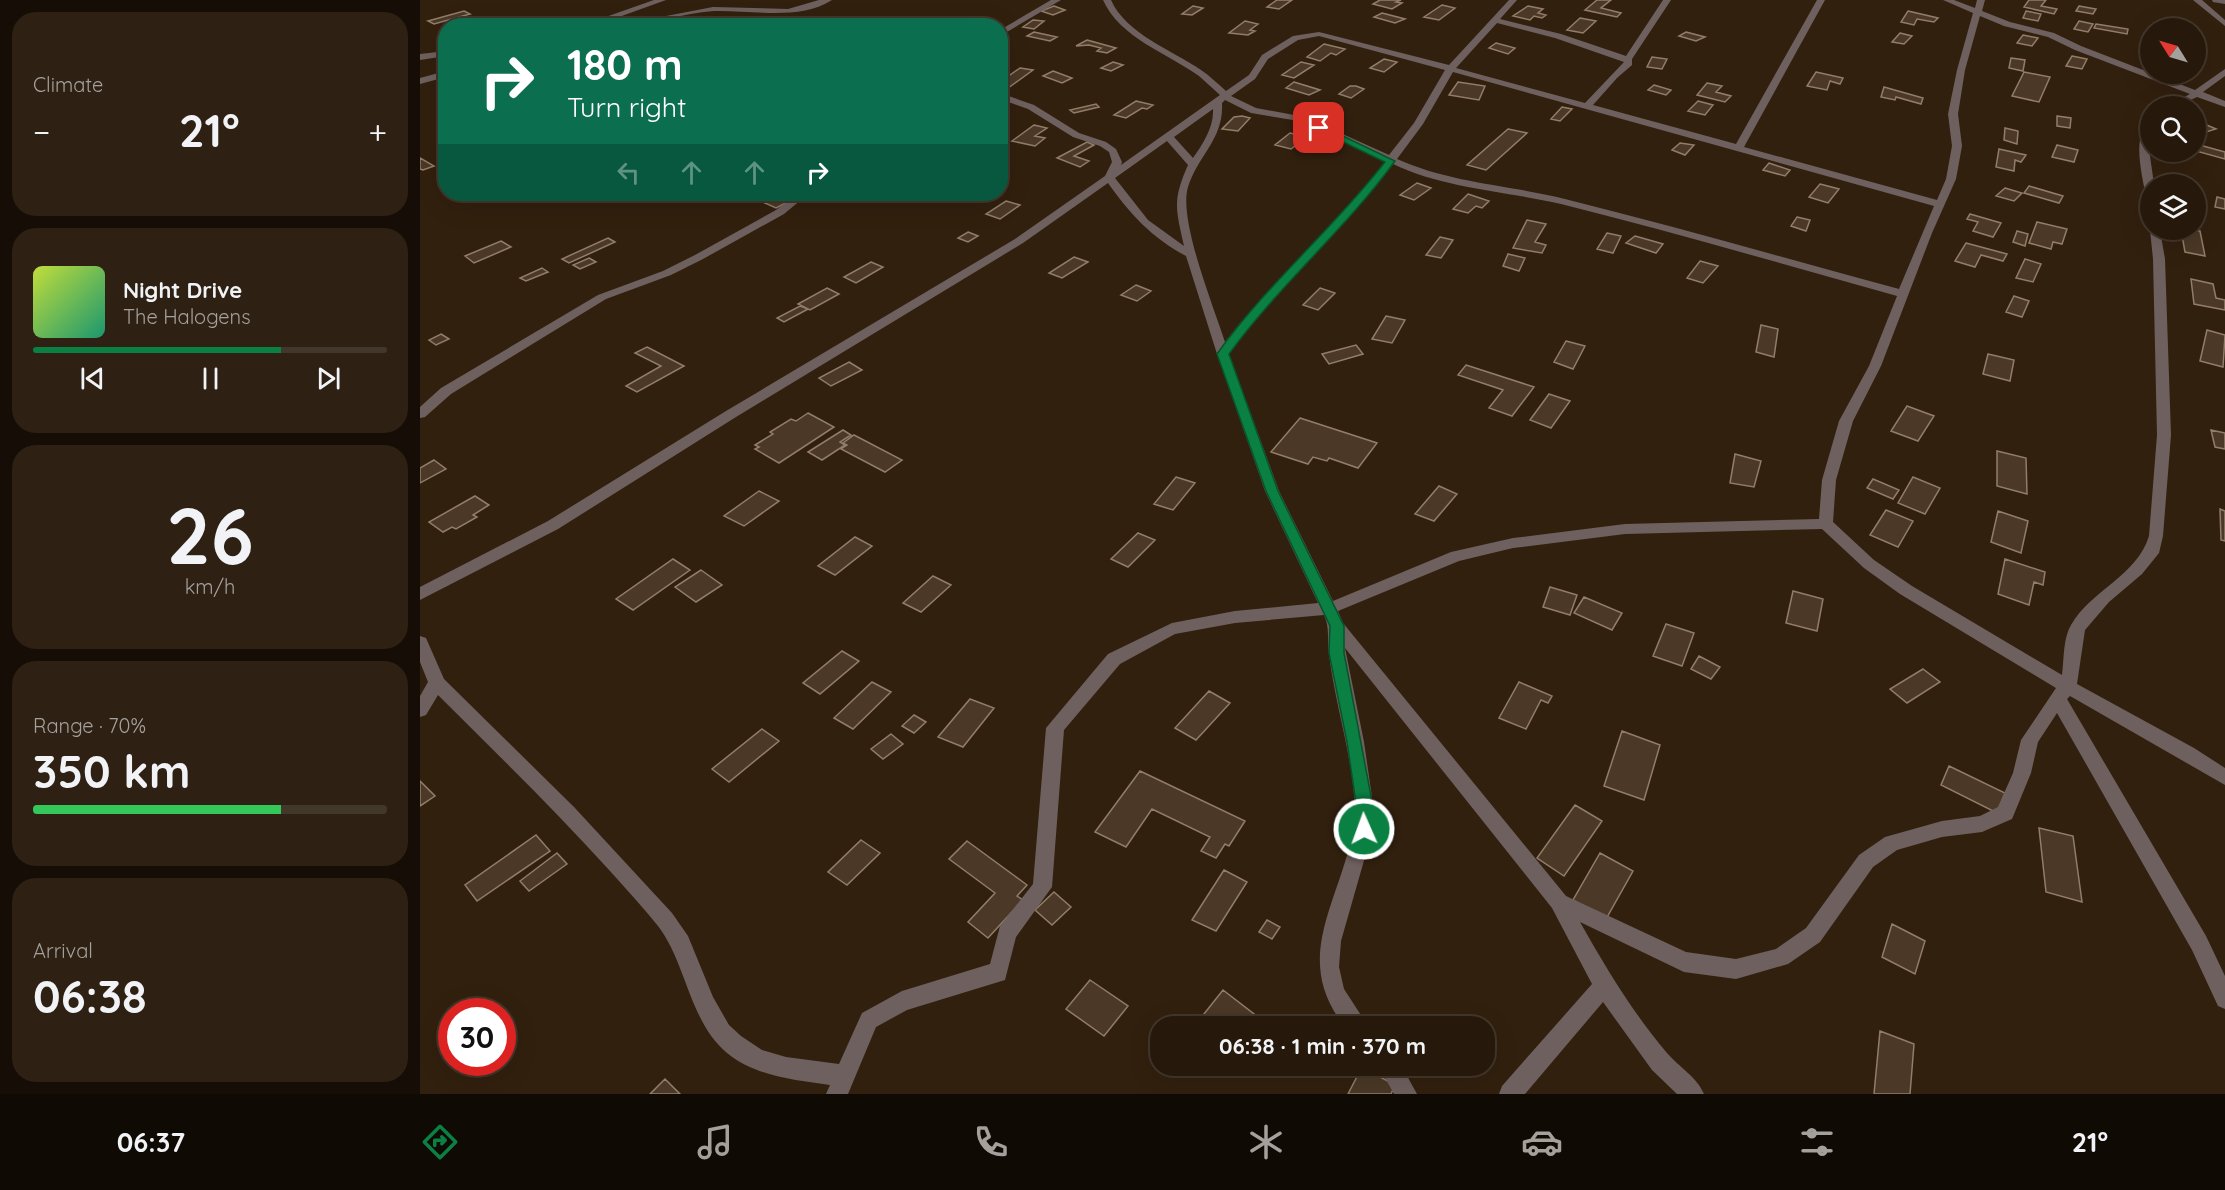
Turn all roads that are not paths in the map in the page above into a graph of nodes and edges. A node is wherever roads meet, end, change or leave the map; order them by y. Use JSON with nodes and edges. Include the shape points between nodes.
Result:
{"nodes":[{"id":1,"x":662,"y":0,"type":"edge"},
{"id":2,"x":828,"y":0,"type":"edge"},
{"id":3,"x":1057,"y":0,"type":"edge"},
{"id":4,"x":1107,"y":0,"type":"edge"},
{"id":5,"x":1513,"y":0,"type":"edge"},
{"id":6,"x":1667,"y":0,"type":"edge"},
{"id":7,"x":1821,"y":0,"type":"edge"},
{"id":8,"x":1947,"y":0,"type":"edge"},
{"id":9,"x":1981,"y":0,"type":"edge"},
{"id":10,"x":2196,"y":0,"type":"edge"},
{"id":11,"x":2216,"y":0,"type":"edge"},
{"id":12,"x":2225,"y":2,"type":"edge"},
{"id":13,"x":1977,"y":13,"type":"junction"},
{"id":14,"x":608,"y":18,"type":"edge"},
{"id":15,"x":663,"y":18,"type":"edge"},
{"id":16,"x":1495,"y":20,"type":"junction"},
{"id":17,"x":2225,"y":24,"type":"edge"},
{"id":18,"x":1008,"y":29,"type":"edge"},
{"id":19,"x":438,"y":54,"type":"edge"},
{"id":20,"x":420,"y":57,"type":"edge"},
{"id":21,"x":1628,"y":59,"type":"junction"},
{"id":22,"x":1451,"y":68,"type":"junction"},
{"id":23,"x":2225,"y":72,"type":"edge"},
{"id":24,"x":438,"y":76,"type":"edge"},
{"id":25,"x":420,"y":81,"type":"edge"},
{"id":26,"x":2197,"y":94,"type":"junction"},
{"id":27,"x":2193,"y":96,"type":"edge"},
{"id":28,"x":1008,"y":99,"type":"edge"},
{"id":29,"x":1221,"y":99,"type":"junction"},
{"id":30,"x":2225,"y":104,"type":"edge"},
{"id":31,"x":1588,"y":105,"type":"junction"},
{"id":32,"x":1168,"y":135,"type":"junction"},
{"id":33,"x":1739,"y":147,"type":"junction"},
{"id":34,"x":1391,"y":161,"type":"junction"},
{"id":35,"x":1193,"y":165,"type":"junction"},
{"id":36,"x":1109,"y":178,"type":"junction"},
{"id":37,"x":794,"y":201,"type":"edge"},
{"id":38,"x":1940,"y":204,"type":"junction"},
{"id":39,"x":2156,"y":240,"type":"edge"},
{"id":40,"x":1191,"y":254,"type":"junction"},
{"id":41,"x":1904,"y":294,"type":"junction"},
{"id":42,"x":1223,"y":354,"type":"junction"},
{"id":43,"x":420,"y":414,"type":"edge"},
{"id":44,"x":1827,"y":524,"type":"junction"},
{"id":45,"x":420,"y":594,"type":"edge"},
{"id":46,"x":1330,"y":608,"type":"junction"},
{"id":47,"x":1337,"y":626,"type":"junction"},
{"id":48,"x":420,"y":642,"type":"edge"},
{"id":49,"x":437,"y":683,"type":"junction"},
{"id":50,"x":2062,"y":692,"type":"junction"},
{"id":51,"x":420,"y":710,"type":"edge"},
{"id":52,"x":2225,"y":777,"type":"edge"},
{"id":53,"x":1559,"y":902,"type":"junction"},
{"id":54,"x":1604,"y":986,"type":"junction"},
{"id":55,"x":2225,"y":999,"type":"edge"},
{"id":56,"x":1349,"y":1016,"type":"edge"},
{"id":57,"x":1395,"y":1076,"type":"edge"},
{"id":58,"x":841,"y":1085,"type":"edge"},
{"id":59,"x":1406,"y":1094,"type":"edge"},
{"id":60,"x":1510,"y":1094,"type":"edge"},
{"id":61,"x":1693,"y":1094,"type":"edge"}],
"edges":[{"from":1,"to":14,"type":"street"},
{"from":2,"to":15,"type":"street","via":[[788,10],[713,9]]},
{"from":3,"to":18,"type":"street"},
{"from":4,"to":29,"type":"street","via":[[1125,23],[1151,45],[1202,74]]},
{"from":5,"to":16,"type":"street"},
{"from":6,"to":21,"type":"street"},
{"from":7,"to":33,"type":"street"},
{"from":8,"to":13,"type":"street"},
{"from":9,"to":13,"type":"street"},
{"from":10,"to":17,"type":"street"},
{"from":11,"to":12,"type":"street"},
{"from":13,"to":26,"type":"street","via":[[2051,35]]},
{"from":13,"to":38,"type":"street","via":[[1953,114],[1957,146],[1952,178]]},
{"from":16,"to":21,"type":"street"},
{"from":16,"to":22,"type":"street"},
{"from":19,"to":20,"type":"street"},
{"from":21,"to":31,"type":"street","via":[[1629,63],[1619,68]]},
{"from":22,"to":29,"type":"street","via":[[1332,36],[1307,35],[1265,57],[1252,77]]},
{"from":22,"to":31,"type":"street"},
{"from":22,"to":34,"type":"street"},
{"from":23,"to":26,"type":"street"},
{"from":24,"to":25,"type":"street"},
{"from":26,"to":27,"type":"street"},
{"from":26,"to":30,"type":"street"},
{"from":28,"to":36,"type":"street","via":[[1113,151],[1117,162]]},
{"from":29,"to":32,"type":"street"},
{"from":29,"to":34,"type":"street","via":[[1260,112],[1302,119]]},
{"from":29,"to":35,"type":"street","via":[[1209,143]]},
{"from":31,"to":33,"type":"street"},
{"from":32,"to":35,"type":"street"},
{"from":32,"to":36,"type":"street"},
{"from":33,"to":38,"type":"street"},
{"from":34,"to":41,"type":"street","via":[[1447,179],[1562,201]]},
{"from":34,"to":42,"type":"street"},
{"from":35,"to":40,"type":"street","via":[[1180,204]]},
{"from":36,"to":40,"type":"street","via":[[1133,211],[1164,240]]},
{"from":36,"to":45,"type":"street","via":[[1018,241],[554,525]]},
{"from":37,"to":43,"type":"street","via":[[667,273],[602,297],[575,312],[446,391]]},
{"from":38,"to":41,"type":"street"},
{"from":39,"to":50,"type":"street","via":[[2164,435],[2156,536],[2151,553],[2137,570],[2103,598],[2077,628]]},
{"from":40,"to":42,"type":"street"},
{"from":41,"to":44,"type":"street","via":[[1875,366],[1846,421],[1829,480]]},
{"from":42,"to":46,"type":"street","via":[[1272,491]]},
{"from":44,"to":46,"type":"street","via":[[1625,530],[1513,543],[1456,556]]},
{"from":44,"to":50,"type":"street","via":[[1869,564]]},
{"from":46,"to":47,"type":"street"},
{"from":46,"to":58,"type":"street","via":[[1235,617],[1172,629],[1114,659],[1055,728],[1042,886],[1007,933],[998,974],[903,1001],[869,1020]]},
{"from":47,"to":53,"type":"street"},
{"from":47,"to":56,"type":"street","via":[[1337,653],[1363,796],[1364,829],[1329,959],[1337,1001]]},
{"from":48,"to":49,"type":"street"},
{"from":49,"to":51,"type":"street"},
{"from":49,"to":58,"type":"street","via":[[558,802],[654,906],[692,966],[712,1020],[733,1044],[755,1058]]},
{"from":50,"to":52,"type":"street","via":[[2188,753]]},
{"from":50,"to":53,"type":"street","via":[[2030,740],[2022,773],[2005,813],[1982,824],[1892,843],[1866,861],[1813,935],[1781,957],[1736,969],[1684,962]]},
{"from":50,"to":55,"type":"street","via":[[2199,943]]},
{"from":53,"to":54,"type":"street"},
{"from":54,"to":60,"type":"street"},
{"from":54,"to":61,"type":"street","via":[[1660,1062]]},
{"from":57,"to":59,"type":"street"}]}
